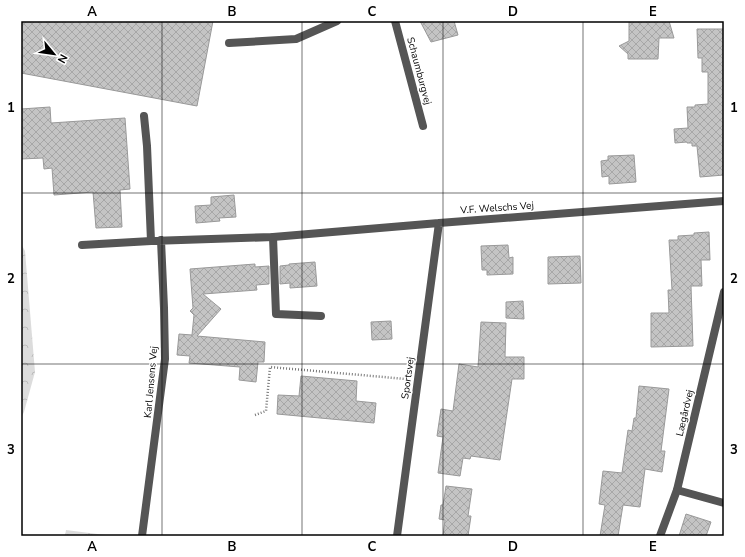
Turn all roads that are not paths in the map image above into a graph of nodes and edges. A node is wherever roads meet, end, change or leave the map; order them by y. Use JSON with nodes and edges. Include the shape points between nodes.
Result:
{"nodes":[{"id":1,"x":337,"y":21,"type":"edge"},
{"id":2,"x":395,"y":21,"type":"edge"},
{"id":3,"x":229,"y":43,"type":"dead end"},
{"id":4,"x":144,"y":116,"type":"dead end"},
{"id":5,"x":423,"y":126,"type":"dead end"},
{"id":6,"x":724,"y":201,"type":"edge"},
{"id":7,"x":439,"y":222,"type":"junction"},
{"id":8,"x":273,"y":237,"type":"junction"},
{"id":9,"x":161,"y":240,"type":"junction"},
{"id":10,"x":151,"y":241,"type":"junction"},
{"id":11,"x":82,"y":245,"type":"dead end"},
{"id":12,"x":724,"y":292,"type":"edge"},
{"id":13,"x":321,"y":316,"type":"dead end"},
{"id":14,"x":677,"y":490,"type":"junction"},
{"id":15,"x":724,"y":503,"type":"edge"},
{"id":16,"x":142,"y":536,"type":"edge"},
{"id":17,"x":397,"y":536,"type":"edge"},
{"id":18,"x":660,"y":536,"type":"edge"}],
"edges":[{"from":1,"to":3,"type":"street","via":[[296,39]]},
{"from":2,"to":5,"type":"street","name":"Schaumburgvej"},
{"from":4,"to":10,"type":"street"},
{"from":6,"to":7,"type":"street","name":"V.F. Welschs Vej"},
{"from":7,"to":8,"type":"street","name":"V.F. Welschs Vej"},
{"from":7,"to":17,"type":"street","name":"Sportsvej"},
{"from":8,"to":9,"type":"street","name":"V.F. Welschs Vej"},
{"from":8,"to":13,"type":"street","via":[[276,314]]},
{"from":9,"to":10,"type":"street"},
{"from":9,"to":16,"type":"street","name":"Karl Jensens Vej","via":[[165,359]]},
{"from":10,"to":11,"type":"street"},
{"from":12,"to":14,"type":"street","name":"Lægårdvej"},
{"from":14,"to":15,"type":"street"},
{"from":14,"to":18,"type":"street","name":"Lægårdvej"}]}
